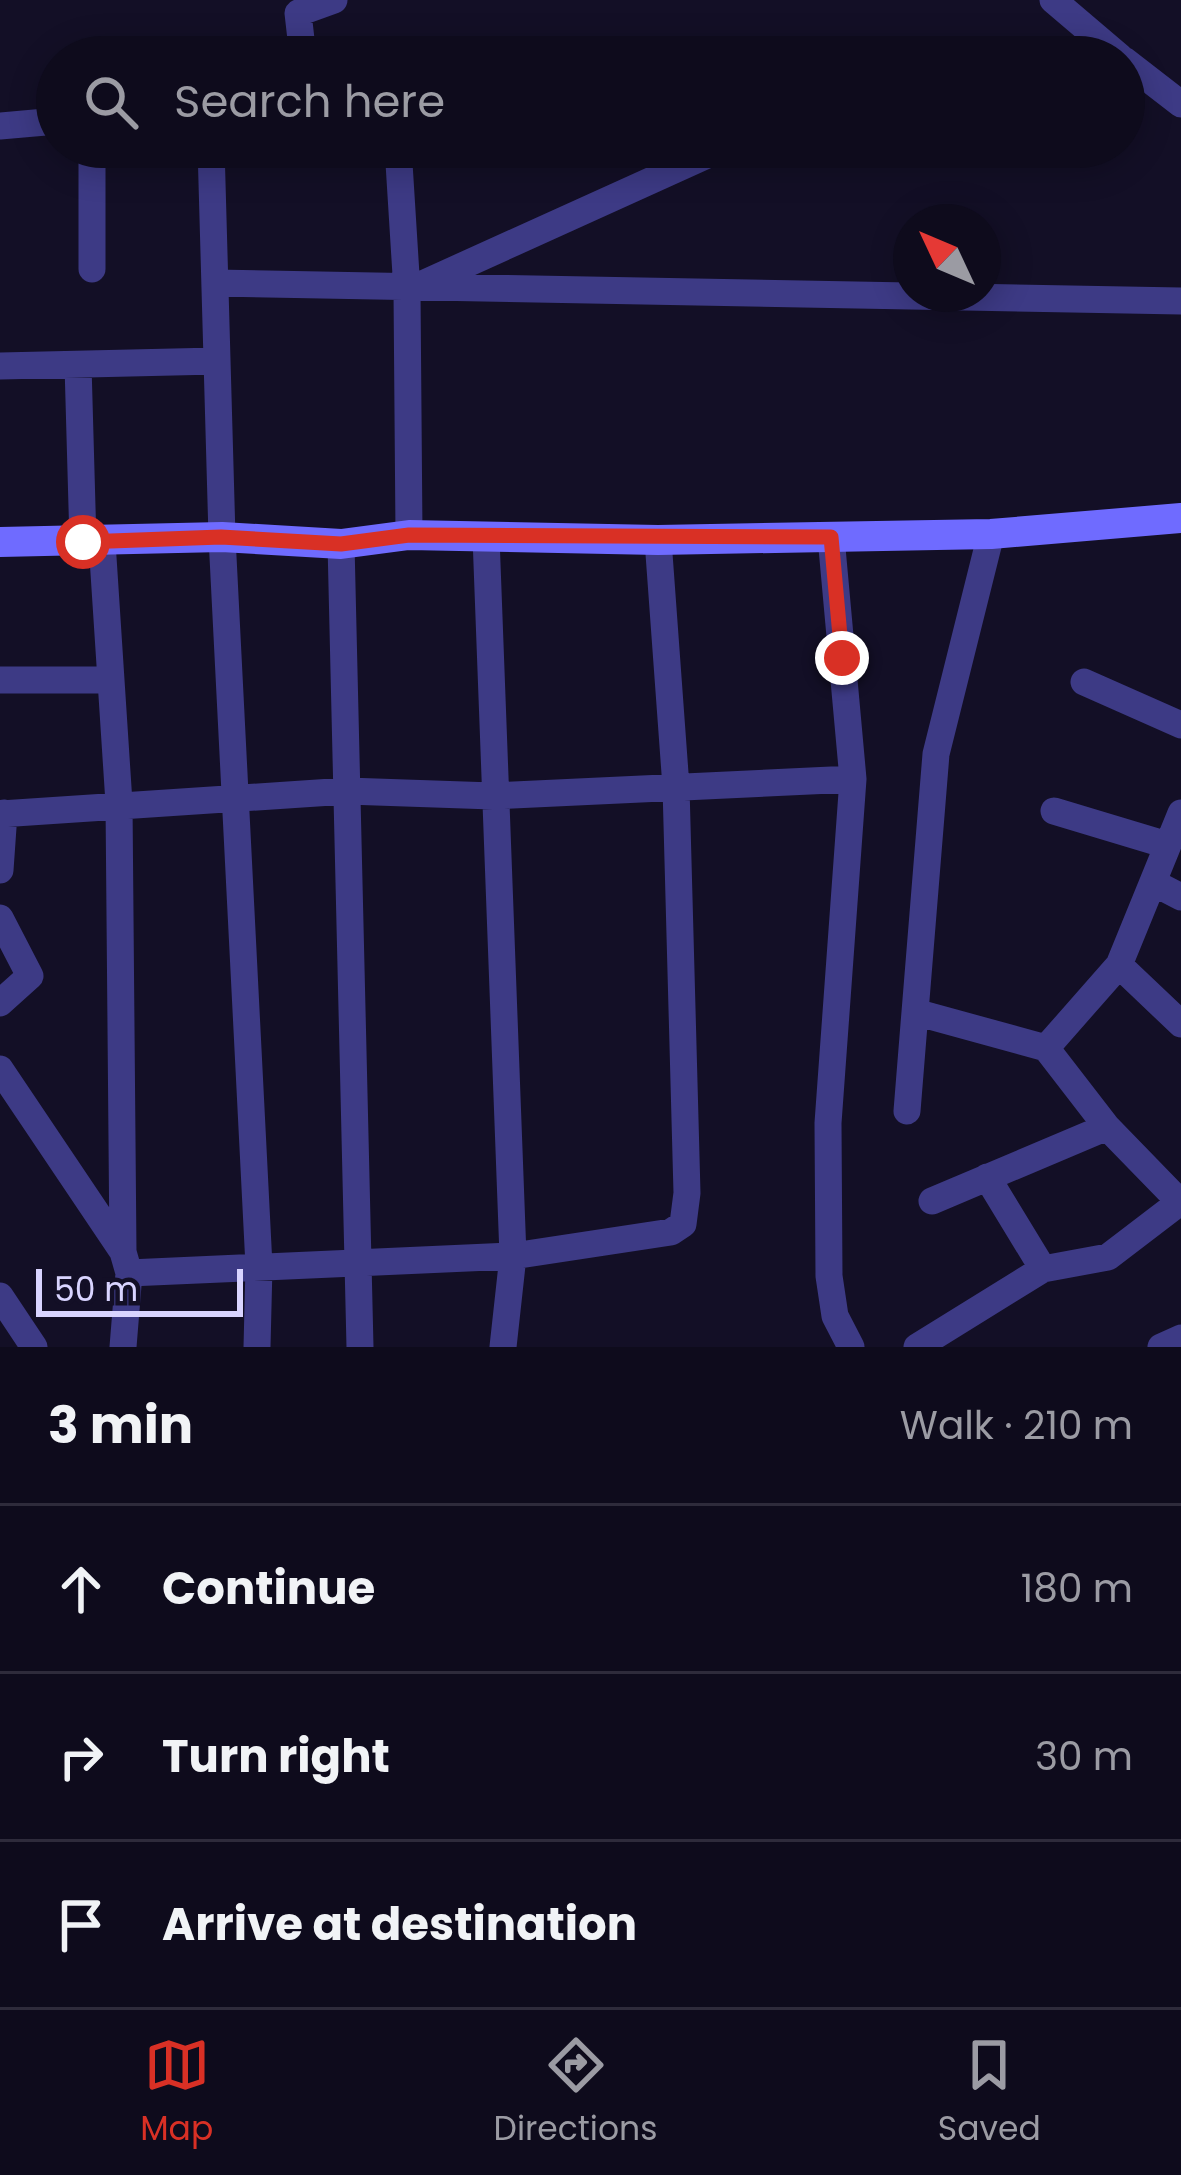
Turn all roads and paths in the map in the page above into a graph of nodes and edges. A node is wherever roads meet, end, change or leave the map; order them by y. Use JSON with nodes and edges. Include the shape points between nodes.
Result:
{"nodes":[{"id":1,"x":334,"y":0,"type":"edge"},
{"id":2,"x":1053,"y":0,"type":"edge"},
{"id":3,"x":297,"y":6,"type":"edge"},
{"id":4,"x":301,"y":36,"type":"edge"},
{"id":5,"x":1096,"y":36,"type":"edge"},
{"id":6,"x":1145,"y":76,"type":"edge"},
{"id":7,"x":1181,"y":104,"type":"edge"},
{"id":8,"x":36,"y":123,"type":"edge"},
{"id":9,"x":0,"y":126,"type":"edge"},
{"id":10,"x":92,"y":168,"type":"edge"},
{"id":11,"x":212,"y":168,"type":"edge"},
{"id":12,"x":399,"y":168,"type":"edge"},
{"id":13,"x":679,"y":168,"type":"edge"},
{"id":14,"x":92,"y":269,"type":"dead end"},
{"id":15,"x":215,"y":283,"type":"junction"},
{"id":16,"x":407,"y":291,"type":"junction"},
{"id":17,"x":1181,"y":301,"type":"edge"},
{"id":18,"x":218,"y":361,"type":"junction"},
{"id":19,"x":78,"y":365,"type":"junction"},
{"id":20,"x":0,"y":366,"type":"edge"},
{"id":21,"x":1181,"y":518,"type":"edge"},
{"id":22,"x":991,"y":534,"type":"junction"},
{"id":23,"x":409,"y":535,"type":"junction"},
{"id":24,"x":221,"y":537,"type":"junction"},
{"id":25,"x":486,"y":537,"type":"junction"},
{"id":26,"x":831,"y":537,"type":"junction"},
{"id":27,"x":658,"y":540,"type":"junction"},
{"id":28,"x":0,"y":542,"type":"edge"},
{"id":29,"x":92,"y":542,"type":"junction"},
{"id":30,"x":341,"y":544,"type":"junction"},
{"id":31,"x":0,"y":680,"type":"edge"},
{"id":32,"x":107,"y":680,"type":"junction"},
{"id":33,"x":1084,"y":682,"type":"dead end"},
{"id":34,"x":1181,"y":725,"type":"edge"},
{"id":35,"x":853,"y":779,"type":"junction"},
{"id":36,"x":676,"y":787,"type":"junction"},
{"id":37,"x":347,"y":791,"type":"junction"},
{"id":38,"x":233,"y":796,"type":"junction"},
{"id":39,"x":493,"y":796,"type":"junction"},
{"id":40,"x":119,"y":803,"type":"junction"},
{"id":41,"x":1054,"y":811,"type":"dead end"},
{"id":42,"x":2,"y":813,"type":"edge"},
{"id":43,"x":1181,"y":813,"type":"edge"},
{"id":44,"x":1167,"y":845,"type":"junction"},
{"id":45,"x":0,"y":870,"type":"edge"},
{"id":46,"x":1154,"y":883,"type":"junction"},
{"id":47,"x":1181,"y":897,"type":"edge"},
{"id":48,"x":0,"y":918,"type":"edge"},
{"id":49,"x":1119,"y":965,"type":"junction"},
{"id":50,"x":0,"y":1003,"type":"edge"},
{"id":51,"x":915,"y":1012,"type":"junction"},
{"id":52,"x":1181,"y":1024,"type":"edge"},
{"id":53,"x":1046,"y":1048,"type":"junction"},
{"id":54,"x":0,"y":1069,"type":"edge"},
{"id":55,"x":907,"y":1111,"type":"dead end"},
{"id":56,"x":1107,"y":1127,"type":"junction"},
{"id":57,"x":987,"y":1177,"type":"junction"},
{"id":58,"x":932,"y":1201,"type":"dead end"},
{"id":59,"x":1180,"y":1202,"type":"edge"},
{"id":60,"x":513,"y":1256,"type":"junction"},
{"id":61,"x":126,"y":1262,"type":"junction"},
{"id":62,"x":362,"y":1265,"type":"junction"},
{"id":63,"x":259,"y":1266,"type":"junction"},
{"id":64,"x":1043,"y":1269,"type":"junction"},
{"id":65,"x":0,"y":1296,"type":"edge"},
{"id":66,"x":1181,"y":1339,"type":"edge"},
{"id":67,"x":34,"y":1347,"type":"edge"},
{"id":68,"x":123,"y":1347,"type":"edge"},
{"id":69,"x":257,"y":1347,"type":"edge"},
{"id":70,"x":360,"y":1347,"type":"edge"},
{"id":71,"x":503,"y":1347,"type":"edge"},
{"id":72,"x":851,"y":1347,"type":"edge"},
{"id":73,"x":917,"y":1347,"type":"edge"},
{"id":74,"x":1161,"y":1347,"type":"edge"}],
"edges":[{"from":1,"to":3,"type":"street"},
{"from":2,"to":5,"type":"street"},
{"from":3,"to":4,"type":"street"},
{"from":6,"to":7,"type":"street"},
{"from":8,"to":9,"type":"street"},
{"from":10,"to":14,"type":"street"},
{"from":11,"to":15,"type":"street"},
{"from":12,"to":16,"type":"street"},
{"from":13,"to":16,"type":"street"},
{"from":15,"to":16,"type":"street"},
{"from":15,"to":18,"type":"street"},
{"from":16,"to":17,"type":"street"},
{"from":16,"to":23,"type":"street"},
{"from":18,"to":19,"type":"street"},
{"from":18,"to":24,"type":"street"},
{"from":19,"to":20,"type":"street"},
{"from":19,"to":29,"type":"street"},
{"from":21,"to":22,"type":"street"},
{"from":22,"to":26,"type":"street"},
{"from":22,"to":51,"type":"street","via":[[937,754]]},
{"from":23,"to":25,"type":"street"},
{"from":23,"to":30,"type":"street"},
{"from":24,"to":29,"type":"street"},
{"from":24,"to":30,"type":"street"},
{"from":24,"to":38,"type":"street"},
{"from":25,"to":27,"type":"street"},
{"from":25,"to":39,"type":"street"},
{"from":26,"to":27,"type":"street"},
{"from":26,"to":35,"type":"street"},
{"from":27,"to":36,"type":"street"},
{"from":28,"to":29,"type":"street"},
{"from":29,"to":32,"type":"street"},
{"from":30,"to":37,"type":"street"},
{"from":31,"to":32,"type":"street"},
{"from":32,"to":40,"type":"street"},
{"from":33,"to":34,"type":"street"},
{"from":35,"to":36,"type":"street"},
{"from":35,"to":72,"type":"street","via":[[828,1123],[829,1276],[835,1316]]},
{"from":36,"to":39,"type":"street"},
{"from":36,"to":60,"type":"street","via":[[682,1224]]},
{"from":37,"to":38,"type":"street"},
{"from":37,"to":39,"type":"street"},
{"from":37,"to":62,"type":"street"},
{"from":38,"to":40,"type":"street"},
{"from":38,"to":63,"type":"street"},
{"from":39,"to":60,"type":"street"},
{"from":40,"to":42,"type":"street"},
{"from":40,"to":61,"type":"street"},
{"from":41,"to":44,"type":"street"},
{"from":42,"to":45,"type":"street"},
{"from":43,"to":44,"type":"street"},
{"from":44,"to":46,"type":"street"},
{"from":46,"to":47,"type":"street"},
{"from":46,"to":49,"type":"street"},
{"from":48,"to":50,"type":"street","via":[[30,976]]},
{"from":49,"to":52,"type":"street"},
{"from":49,"to":53,"type":"street"},
{"from":51,"to":53,"type":"street"},
{"from":51,"to":55,"type":"street"},
{"from":53,"to":56,"type":"street"},
{"from":54,"to":61,"type":"street"},
{"from":56,"to":57,"type":"street"},
{"from":56,"to":59,"type":"street"},
{"from":57,"to":58,"type":"street"},
{"from":57,"to":64,"type":"street"},
{"from":59,"to":64,"type":"street","via":[[1108,1257]]},
{"from":60,"to":62,"type":"street"},
{"from":60,"to":71,"type":"street"},
{"from":61,"to":63,"type":"street"},
{"from":61,"to":68,"type":"street"},
{"from":62,"to":63,"type":"street"},
{"from":62,"to":70,"type":"street"},
{"from":63,"to":69,"type":"street"},
{"from":64,"to":73,"type":"street"},
{"from":65,"to":67,"type":"street"},
{"from":66,"to":74,"type":"street"}]}
